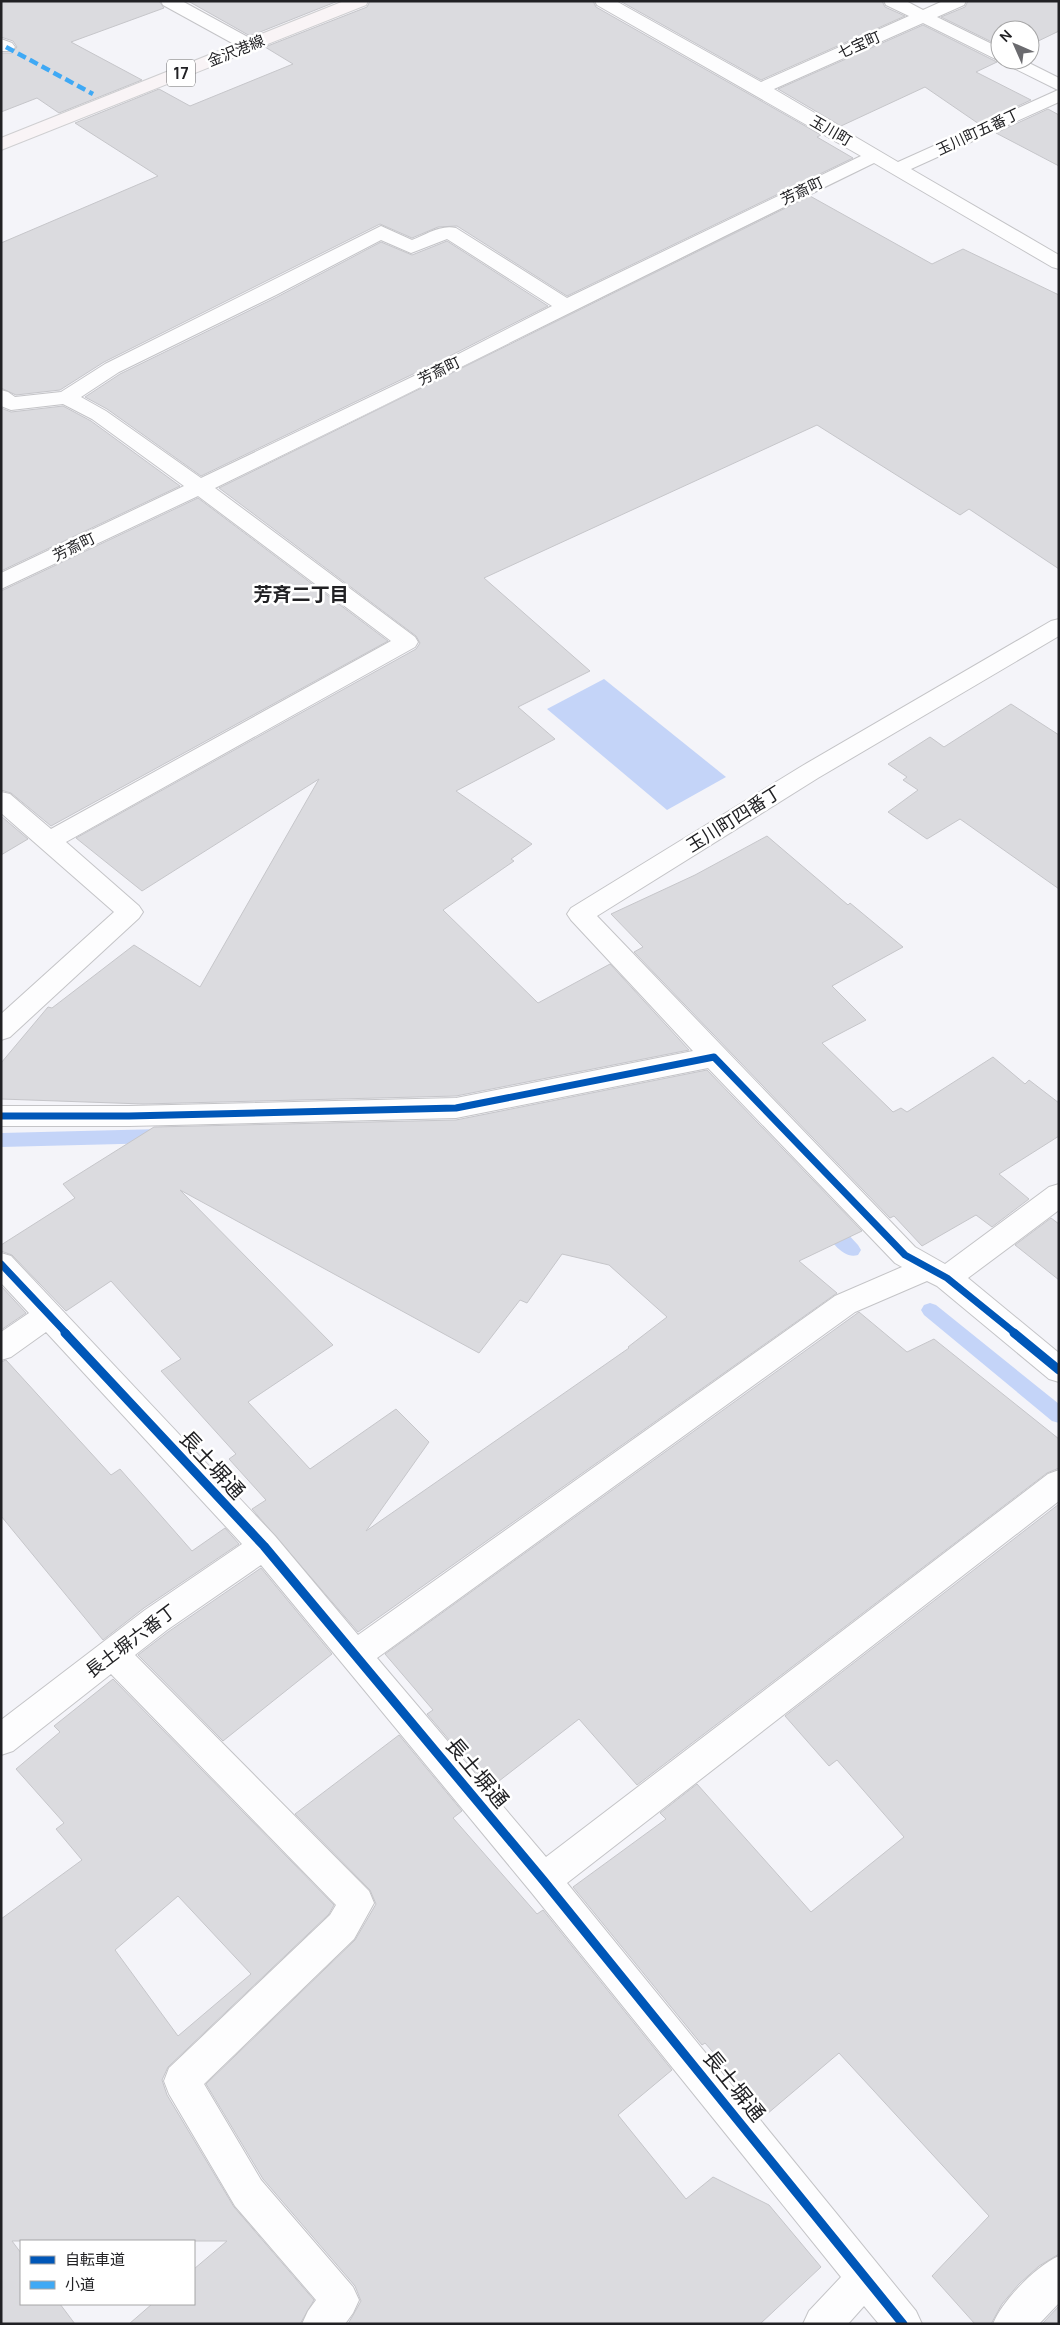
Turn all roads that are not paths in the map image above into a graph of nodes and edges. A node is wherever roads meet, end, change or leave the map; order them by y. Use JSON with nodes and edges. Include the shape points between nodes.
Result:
{"nodes":[{"id":1,"x":170,"y":1,"type":"edge"},
{"id":2,"x":360,"y":1,"type":"edge"},
{"id":3,"x":602,"y":1,"type":"edge"},
{"id":4,"x":892,"y":1,"type":"edge"},
{"id":5,"x":958,"y":1,"type":"edge"},
{"id":6,"x":923,"y":17,"type":"junction"},
{"id":7,"x":249,"y":45,"type":"junction"},
{"id":8,"x":990,"y":50,"type":"edge"},
{"id":9,"x":1030,"y":70,"type":"edge"},
{"id":10,"x":1059,"y":84,"type":"edge"},
{"id":11,"x":760,"y":89,"type":"junction"},
{"id":12,"x":1059,"y":95,"type":"edge"},
{"id":13,"x":1,"y":145,"type":"edge"},
{"id":14,"x":875,"y":156,"type":"junction"},
{"id":15,"x":897,"y":169,"type":"junction"},
{"id":16,"x":1059,"y":263,"type":"edge"},
{"id":17,"x":566,"y":306,"type":"junction"},
{"id":18,"x":66,"y":397,"type":"junction"},
{"id":19,"x":5,"y":403,"type":"edge"},
{"id":20,"x":199,"y":486,"type":"junction"},
{"id":21,"x":1,"y":582,"type":"edge"},
{"id":22,"x":1059,"y":626,"type":"edge"},
{"id":23,"x":1,"y":800,"type":"edge"},
{"id":24,"x":49,"y":841,"type":"junction"},
{"id":25,"x":1,"y":1030,"type":"edge"},
{"id":26,"x":714,"y":1057,"type":"junction"},
{"id":27,"x":1,"y":1116,"type":"edge"},
{"id":28,"x":1059,"y":1195,"type":"edge"},
{"id":29,"x":1,"y":1264,"type":"edge"},
{"id":30,"x":937,"y":1273,"type":"junction"},
{"id":31,"x":48,"y":1315,"type":"junction"},
{"id":32,"x":1,"y":1348,"type":"edge"},
{"id":33,"x":1059,"y":1370,"type":"edge"},
{"id":34,"x":1059,"y":1483,"type":"edge"},
{"id":35,"x":264,"y":1546,"type":"junction"},
{"id":36,"x":112,"y":1654,"type":"junction"},
{"id":37,"x":356,"y":1655,"type":"junction"},
{"id":38,"x":1,"y":1740,"type":"edge"},
{"id":39,"x":544,"y":1880,"type":"junction"},
{"id":40,"x":1059,"y":2275,"type":"edge"},
{"id":41,"x":865,"y":2278,"type":"junction"},
{"id":42,"x":321,"y":2324,"type":"edge"},
{"id":43,"x":822,"y":2324,"type":"edge"},
{"id":44,"x":903,"y":2324,"type":"edge"},
{"id":45,"x":1012,"y":2324,"type":"edge"}],
"edges":[{"from":1,"to":7,"type":"street"},
{"from":2,"to":7,"type":"main road","name":"金沢港線","number":"17"},
{"from":3,"to":11,"type":"street","name":"玉川町"},
{"from":4,"to":6,"type":"street"},
{"from":5,"to":6,"type":"street","name":"七宝町"},
{"from":6,"to":8,"type":"street"},
{"from":6,"to":11,"type":"street","name":"七宝町"},
{"from":7,"to":13,"type":"main road","name":"金沢港線","number":"17"},
{"from":9,"to":10,"type":"street"},
{"from":11,"to":14,"type":"street","name":"玉川町"},
{"from":12,"to":15,"type":"street","name":"玉川町五番丁"},
{"from":14,"to":15,"type":"street","name":"玉川町"},
{"from":14,"to":17,"type":"street","name":"芳斎町"},
{"from":15,"to":16,"type":"street","name":"玉川町"},
{"from":17,"to":18,"type":"street","via":[[449,232],[411,247],[381,232],[112,368]]},
{"from":17,"to":20,"type":"street","name":"芳斎町","via":[[444,369]]},
{"from":18,"to":19,"type":"street"},
{"from":18,"to":20,"type":"street","via":[[99,415]]},
{"from":20,"to":21,"type":"street","name":"芳斎町"},
{"from":20,"to":24,"type":"street","via":[[407,642]]},
{"from":22,"to":26,"type":"street","name":"玉川町四番丁","via":[[810,772],[580,914]]},
{"from":23,"to":24,"type":"street"},
{"from":24,"to":25,"type":"street","via":[[130,912]]},
{"from":26,"to":27,"type":"street","via":[[456,1108]]},
{"from":26,"to":30,"type":"street","via":[[905,1255]]},
{"from":28,"to":30,"type":"street"},
{"from":29,"to":31,"type":"street","name":"長土塀通"},
{"from":30,"to":33,"type":"street"},
{"from":30,"to":37,"type":"street","via":[[845,1304]]},
{"from":31,"to":32,"type":"street"},
{"from":31,"to":35,"type":"street","name":"長土塀通"},
{"from":34,"to":39,"type":"street"},
{"from":35,"to":36,"type":"street","name":"長土塀六番丁"},
{"from":35,"to":37,"type":"street","name":"長土塀通"},
{"from":36,"to":38,"type":"street","name":"長土塀六番丁"},
{"from":36,"to":42,"type":"street","via":[[357,1903],[342,1927],[182,2081],[248,2193],[340,2300]]},
{"from":37,"to":39,"type":"street","name":"長土塀通"},
{"from":39,"to":41,"type":"street","name":"長土塀通"},
{"from":40,"to":45,"type":"street"},
{"from":41,"to":43,"type":"street"},
{"from":41,"to":44,"type":"street","name":"長土塀通"}]}
